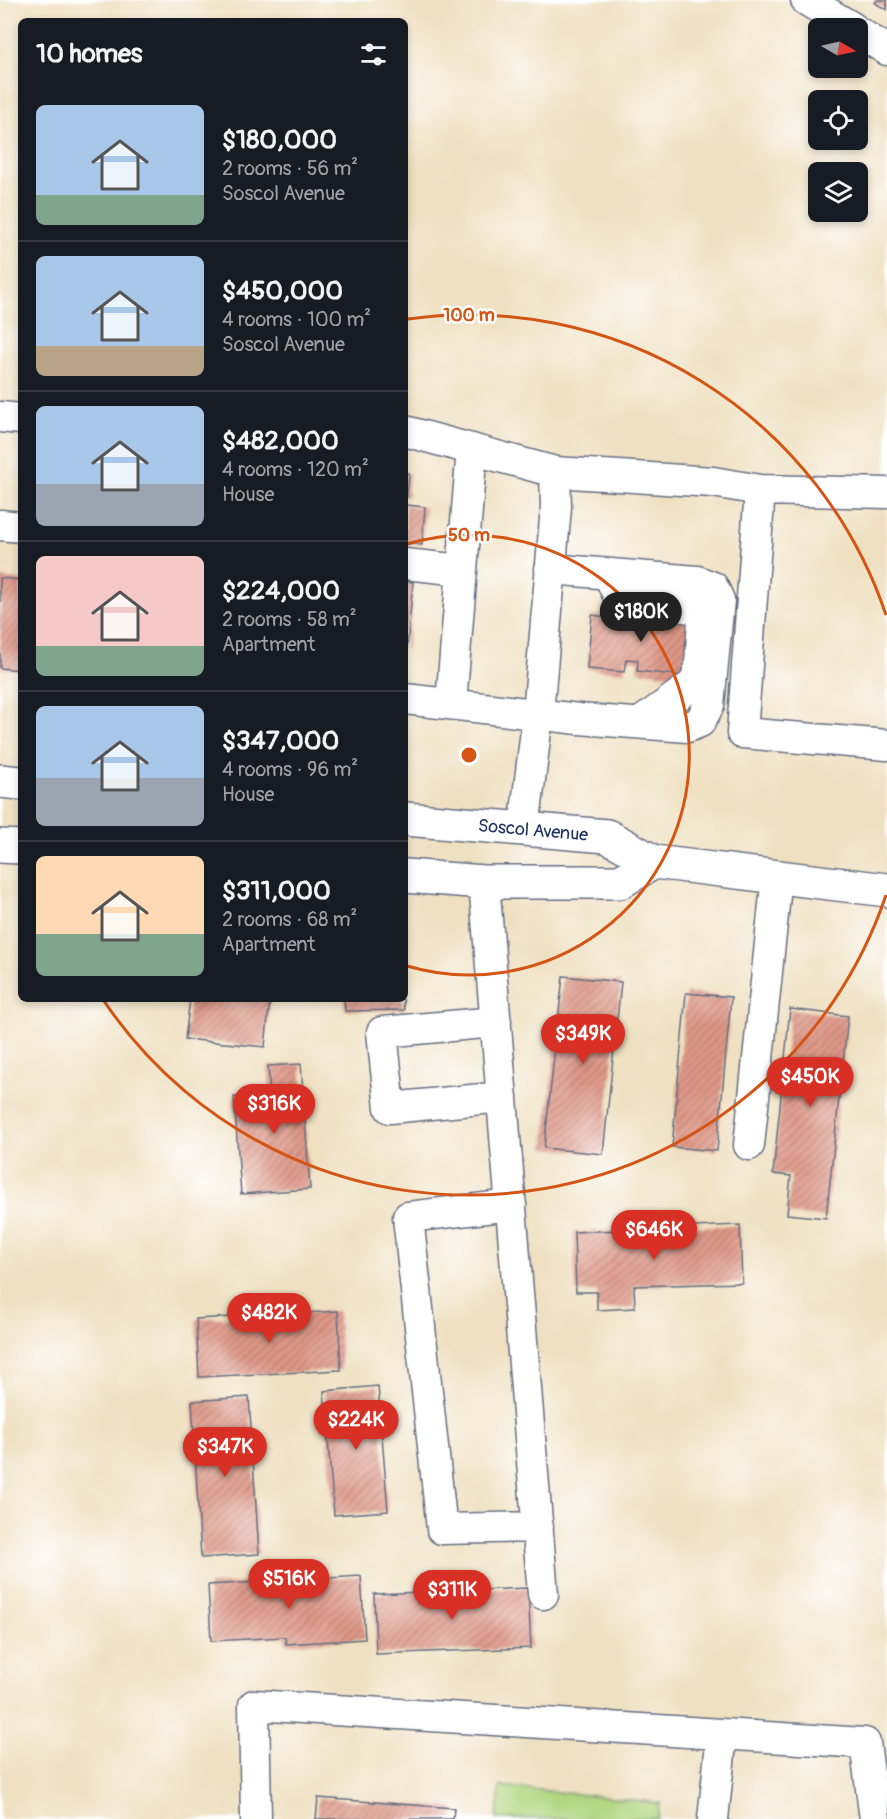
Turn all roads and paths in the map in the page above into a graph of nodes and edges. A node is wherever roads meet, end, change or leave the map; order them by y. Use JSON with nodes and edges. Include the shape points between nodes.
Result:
{"nodes":[{"id":1,"x":806,"y":0,"type":"edge"},
{"id":2,"x":836,"y":18,"type":"edge"},
{"id":3,"x":868,"y":38,"type":"edge"},
{"id":4,"x":887,"y":50,"type":"edge"},
{"id":5,"x":0,"y":417,"type":"edge"},
{"id":6,"x":18,"y":419,"type":"edge"},
{"id":7,"x":408,"y":432,"type":"edge"},
{"id":8,"x":472,"y":449,"type":"junction"},
{"id":9,"x":555,"y":472,"type":"junction"},
{"id":10,"x":760,"y":490,"type":"junction"},
{"id":11,"x":887,"y":493,"type":"edge"},
{"id":12,"x":0,"y":525,"type":"edge"},
{"id":13,"x":18,"y":527,"type":"edge"},
{"id":14,"x":408,"y":564,"type":"edge"},
{"id":15,"x":550,"y":569,"type":"junction"},
{"id":16,"x":462,"y":570,"type":"junction"},
{"id":17,"x":408,"y":699,"type":"edge"},
{"id":18,"x":451,"y":703,"type":"junction"},
{"id":19,"x":538,"y":714,"type":"junction"},
{"id":20,"x":887,"y":745,"type":"edge"},
{"id":21,"x":0,"y":781,"type":"edge"},
{"id":22,"x":18,"y":783,"type":"edge"},
{"id":23,"x":408,"y":819,"type":"edge"},
{"id":24,"x":524,"y":829,"type":"junction"},
{"id":25,"x":0,"y":846,"type":"edge"},
{"id":26,"x":18,"y":847,"type":"edge"},
{"id":27,"x":654,"y":862,"type":"junction"},
{"id":28,"x":408,"y":876,"type":"edge"},
{"id":29,"x":777,"y":876,"type":"junction"},
{"id":30,"x":484,"y":882,"type":"junction"},
{"id":31,"x":887,"y":890,"type":"edge"},
{"id":32,"x":496,"y":1022,"type":"junction"},
{"id":33,"x":501,"y":1097,"type":"junction"},
{"id":34,"x":749,"y":1145,"type":"dead end"},
{"id":35,"x":510,"y":1205,"type":"junction"},
{"id":36,"x":538,"y":1527,"type":"junction"},
{"id":37,"x":543,"y":1594,"type":"dead end"},
{"id":38,"x":722,"y":1734,"type":"junction"},
{"id":39,"x":256,"y":1819,"type":"edge"},
{"id":40,"x":713,"y":1819,"type":"edge"},
{"id":41,"x":875,"y":1819,"type":"edge"}],
"edges":[{"from":1,"to":2,"type":"lane"},
{"from":3,"to":4,"type":"lane"},
{"from":5,"to":6,"type":"lane"},
{"from":7,"to":8,"type":"lane"},
{"from":8,"to":9,"type":"lane"},
{"from":8,"to":16,"type":"lane"},
{"from":9,"to":10,"type":"lane","via":[[713,482]]},
{"from":9,"to":15,"type":"lane"},
{"from":10,"to":11,"type":"lane"},
{"from":10,"to":20,"type":"lane","via":[[741,733]]},
{"from":12,"to":13,"type":"lane"},
{"from":14,"to":16,"type":"lane"},
{"from":15,"to":19,"type":"lane"},
{"from":15,"to":19,"type":"lane","via":[[697,581],[713,587],[719,600],[709,705],[700,722],[688,727]]},
{"from":16,"to":18,"type":"lane"},
{"from":17,"to":18,"type":"lane"},
{"from":18,"to":19,"type":"lane"},
{"from":19,"to":24,"type":"lane"},
{"from":21,"to":22,"type":"main road"},
{"from":23,"to":24,"type":"main road","name":"Soscol Avenue"},
{"from":24,"to":27,"type":"main road","name":"Soscol Avenue","via":[[607,836]]},
{"from":25,"to":26,"type":"main road"},
{"from":27,"to":29,"type":"main road","name":"Soscol Avenue"},
{"from":27,"to":30,"type":"main road","via":[[620,882]]},
{"from":28,"to":30,"type":"main road"},
{"from":29,"to":31,"type":"main road","name":"Soscol Avenue"},
{"from":29,"to":34,"type":"lane"},
{"from":30,"to":32,"type":"lane"},
{"from":32,"to":33,"type":"lane"},
{"from":32,"to":33,"type":"lane","via":[[382,1032],[390,1108]]},
{"from":33,"to":35,"type":"lane"},
{"from":35,"to":36,"type":"lane"},
{"from":35,"to":36,"type":"lane","via":[[408,1216],[442,1529]]},
{"from":36,"to":37,"type":"lane"},
{"from":38,"to":39,"type":"lane","via":[[254,1705]]},
{"from":38,"to":40,"type":"lane"},
{"from":38,"to":41,"type":"lane","via":[[866,1743]]}]}
